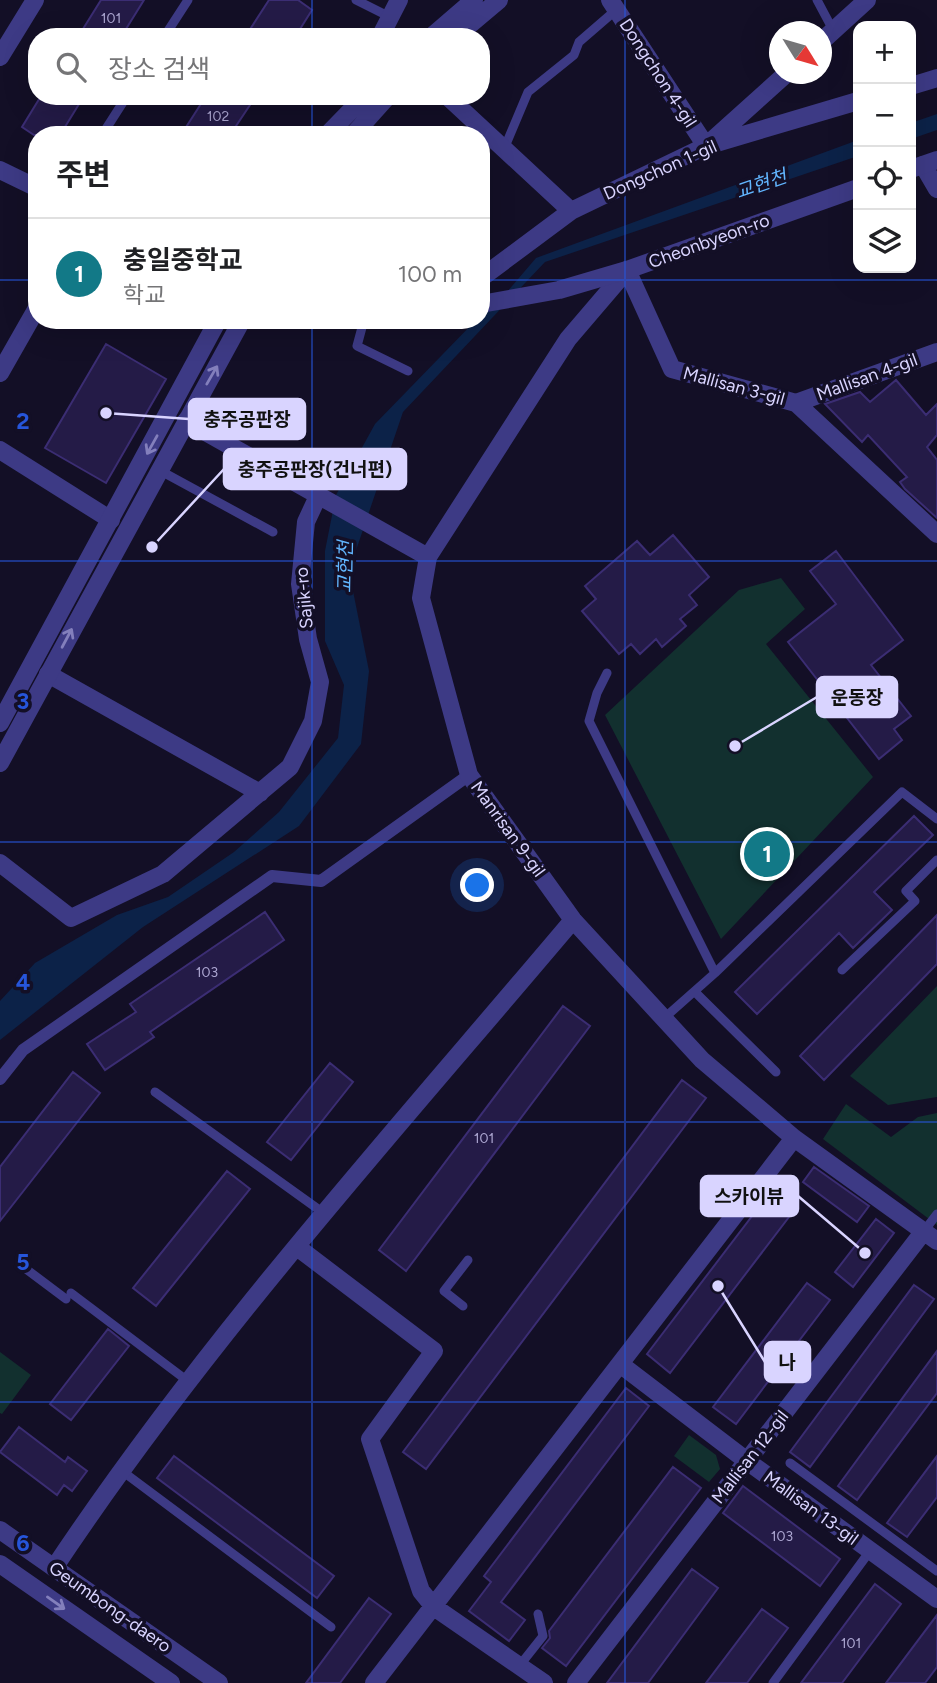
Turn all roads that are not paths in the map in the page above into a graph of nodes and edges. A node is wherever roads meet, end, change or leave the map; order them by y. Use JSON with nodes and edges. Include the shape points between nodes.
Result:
{"nodes":[{"id":1,"x":35,"y":0,"type":"edge"},
{"id":2,"x":188,"y":0,"type":"edge"},
{"id":3,"x":356,"y":0,"type":"edge"},
{"id":4,"x":399,"y":0,"type":"edge"},
{"id":5,"x":474,"y":0,"type":"edge"},
{"id":6,"x":499,"y":0,"type":"edge"},
{"id":7,"x":817,"y":0,"type":"edge"},
{"id":8,"x":867,"y":0,"type":"edge"},
{"id":9,"x":613,"y":3,"type":"edge"},
{"id":10,"x":390,"y":17,"type":"junction"},
{"id":11,"x":823,"y":21,"type":"edge"},
{"id":12,"x":170,"y":28,"type":"edge"},
{"id":13,"x":384,"y":28,"type":"edge"},
{"id":14,"x":441,"y":28,"type":"edge"},
{"id":15,"x":466,"y":28,"type":"edge"},
{"id":16,"x":832,"y":32,"type":"edge"},
{"id":17,"x":0,"y":57,"type":"edge"},
{"id":18,"x":937,"y":78,"type":"edge"},
{"id":19,"x":775,"y":84,"type":"edge"},
{"id":20,"x":916,"y":84,"type":"edge"},
{"id":21,"x":853,"y":102,"type":"edge"},
{"id":22,"x":121,"y":105,"type":"edge"},
{"id":23,"x":356,"y":105,"type":"edge"},
{"id":24,"x":380,"y":105,"type":"edge"},
{"id":25,"x":457,"y":105,"type":"edge"},
{"id":26,"x":108,"y":126,"type":"edge"},
{"id":27,"x":336,"y":126,"type":"edge"},
{"id":28,"x":361,"y":126,"type":"edge"},
{"id":29,"x":479,"y":126,"type":"edge"},
{"id":30,"x":490,"y":136,"type":"edge"},
{"id":31,"x":706,"y":146,"type":"junction"},
{"id":32,"x":504,"y":149,"type":"junction"},
{"id":33,"x":924,"y":165,"type":"edge"},
{"id":34,"x":0,"y":170,"type":"edge"},
{"id":35,"x":28,"y":184,"type":"edge"},
{"id":36,"x":937,"y":189,"type":"edge"},
{"id":37,"x":853,"y":190,"type":"edge"},
{"id":38,"x":571,"y":211,"type":"junction"},
{"id":39,"x":627,"y":270,"type":"junction"},
{"id":40,"x":490,"y":271,"type":"edge"},
{"id":41,"x":490,"y":302,"type":"edge"},
{"id":42,"x":28,"y":324,"type":"edge"},
{"id":43,"x":213,"y":329,"type":"edge"},
{"id":44,"x":237,"y":329,"type":"edge"},
{"id":45,"x":362,"y":329,"type":"edge"},
{"id":46,"x":937,"y":352,"type":"edge"},
{"id":47,"x":408,"y":371,"type":"dead end"},
{"id":48,"x":0,"y":373,"type":"edge"},
{"id":49,"x":796,"y":403,"type":"junction"},
{"id":50,"x":186,"y":421,"type":"junction"},
{"id":51,"x":0,"y":450,"type":"edge"},
{"id":52,"x":159,"y":470,"type":"junction"},
{"id":53,"x":319,"y":494,"type":"junction"},
{"id":54,"x":111,"y":520,"type":"junction"},
{"id":55,"x":273,"y":532,"type":"dead end"},
{"id":56,"x":937,"y":534,"type":"edge"},
{"id":57,"x":428,"y":557,"type":"junction"},
{"id":58,"x":607,"y":673,"type":"dead end"},
{"id":59,"x":48,"y":674,"type":"junction"},
{"id":60,"x":0,"y":723,"type":"edge"},
{"id":61,"x":0,"y":763,"type":"edge"},
{"id":62,"x":469,"y":775,"type":"junction"},
{"id":63,"x":260,"y":793,"type":"junction"},
{"id":64,"x":937,"y":820,"type":"edge"},
{"id":65,"x":937,"y":860,"type":"edge"},
{"id":66,"x":0,"y":863,"type":"edge"},
{"id":67,"x":573,"y":920,"type":"junction"},
{"id":68,"x":842,"y":970,"type":"dead end"},
{"id":69,"x":715,"y":973,"type":"junction"},
{"id":70,"x":695,"y":992,"type":"junction"},
{"id":71,"x":663,"y":1019,"type":"junction"},
{"id":72,"x":776,"y":1073,"type":"dead end"},
{"id":73,"x":0,"y":1079,"type":"edge"},
{"id":74,"x":155,"y":1092,"type":"dead end"},
{"id":75,"x":794,"y":1138,"type":"junction"},
{"id":76,"x":937,"y":1213,"type":"edge"},
{"id":77,"x":325,"y":1214,"type":"junction"},
{"id":78,"x":930,"y":1236,"type":"edge"},
{"id":79,"x":297,"y":1247,"type":"junction"},
{"id":80,"x":468,"y":1260,"type":"dead end"},
{"id":81,"x":22,"y":1266,"type":"dead end"},
{"id":82,"x":463,"y":1306,"type":"dead end"},
{"id":83,"x":621,"y":1364,"type":"junction"},
{"id":84,"x":189,"y":1382,"type":"junction"},
{"id":85,"x":747,"y":1461,"type":"junction"},
{"id":86,"x":790,"y":1463,"type":"dead end"},
{"id":87,"x":120,"y":1470,"type":"junction"},
{"id":88,"x":0,"y":1530,"type":"edge"},
{"id":89,"x":870,"y":1551,"type":"junction"},
{"id":90,"x":0,"y":1564,"type":"edge"},
{"id":91,"x":54,"y":1568,"type":"junction"},
{"id":92,"x":937,"y":1571,"type":"edge"},
{"id":93,"x":937,"y":1599,"type":"edge"},
{"id":94,"x":434,"y":1607,"type":"junction"},
{"id":95,"x":538,"y":1614,"type":"dead end"},
{"id":96,"x":331,"y":1627,"type":"dead end"},
{"id":97,"x":520,"y":1665,"type":"junction"},
{"id":98,"x":171,"y":1683,"type":"edge"},
{"id":99,"x":219,"y":1683,"type":"edge"},
{"id":100,"x":374,"y":1683,"type":"edge"},
{"id":101,"x":544,"y":1683,"type":"edge"},
{"id":102,"x":576,"y":1683,"type":"edge"},
{"id":103,"x":773,"y":1683,"type":"edge"}],
"edges":[{"from":1,"to":17,"type":"street"},
{"from":2,"to":12,"type":"lane"},
{"from":3,"to":10,"type":"lane"},
{"from":4,"to":10,"type":"street"},
{"from":5,"to":14,"type":"street"},
{"from":6,"to":15,"type":"street"},
{"from":7,"to":11,"type":"lane"},
{"from":8,"to":16,"type":"street"},
{"from":9,"to":31,"type":"street","name":"Dongchon 4-gil"},
{"from":9,"to":32,"type":"lane","via":[[579,42],[574,55],[528,92]]},
{"from":10,"to":13,"type":"street"},
{"from":18,"to":20,"type":"street"},
{"from":19,"to":31,"type":"street"},
{"from":21,"to":31,"type":"street","name":"Dongchon 1-gil"},
{"from":22,"to":26,"type":"lane"},
{"from":23,"to":27,"type":"street"},
{"from":24,"to":28,"type":"street"},
{"from":25,"to":29,"type":"street"},
{"from":30,"to":32,"type":"street"},
{"from":31,"to":38,"type":"street","name":"Dongchon 1-gil"},
{"from":32,"to":38,"type":"street"},
{"from":33,"to":36,"type":"street"},
{"from":34,"to":35,"type":"street"},
{"from":37,"to":39,"type":"street","name":"Cheonbyeon-ro"},
{"from":38,"to":40,"type":"street","name":"Dongchon 1-gil"},
{"from":39,"to":41,"type":"street","name":"Cheonbyeon-ro","via":[[558,290]]},
{"from":39,"to":49,"type":"street","name":"Mallisan 3-gil","via":[[672,369]]},
{"from":39,"to":57,"type":"street","name":"Manrisan 9-gil","via":[[568,339]]},
{"from":42,"to":48,"type":"street"},
{"from":43,"to":54,"type":"street","one_way":true},
{"from":50,"to":44,"type":"street","one_way":true},
{"from":45,"to":47,"type":"lane","via":[[357,346]]},
{"from":46,"to":49,"type":"street","name":"Mallisan 4-gil"},
{"from":49,"to":56,"type":"street","name":"Mallisan 3-gil"},
{"from":50,"to":52,"type":"street"},
{"from":50,"to":53,"type":"street"},
{"from":51,"to":54,"type":"street"},
{"from":52,"to":55,"type":"lane"},
{"from":59,"to":52,"type":"street","one_way":true},
{"from":53,"to":57,"type":"street"},
{"from":53,"to":63,"type":"street","name":"Sajik-ro","via":[[306,522],[300,584],[320,682],[313,721],[289,767]]},
{"from":54,"to":60,"type":"street"},
{"from":57,"to":62,"type":"street","name":"Manrisan 9-gil","via":[[421,598]]},
{"from":58,"to":69,"type":"lane","via":[[589,720]]},
{"from":59,"to":61,"type":"street"},
{"from":59,"to":63,"type":"street"},
{"from":62,"to":67,"type":"street","name":"Manrisan 9-gil"},
{"from":62,"to":73,"type":"street","via":[[321,881],[271,876],[23,1050]]},
{"from":63,"to":66,"type":"street","name":"Sajik-ro","via":[[163,874],[71,918]]},
{"from":64,"to":69,"type":"lane","via":[[902,792]]},
{"from":65,"to":68,"type":"lane","via":[[906,891],[915,901]]},
{"from":67,"to":71,"type":"street","name":"Manrisan 9-gil"},
{"from":67,"to":77,"type":"street"},
{"from":69,"to":70,"type":"lane"},
{"from":70,"to":71,"type":"lane"},
{"from":70,"to":72,"type":"lane"},
{"from":71,"to":75,"type":"street","name":"Manrisan 9-gil","via":[[702,1060]]},
{"from":74,"to":77,"type":"lane"},
{"from":75,"to":78,"type":"street","name":"Manrisan 9-gil"},
{"from":75,"to":83,"type":"street"},
{"from":76,"to":78,"type":"lane"},
{"from":77,"to":79,"type":"street"},
{"from":78,"to":85,"type":"street","name":"Mallisan 12-gil"},
{"from":79,"to":84,"type":"street"},
{"from":79,"to":94,"type":"street","via":[[434,1351],[370,1439],[421,1591]]},
{"from":80,"to":82,"type":"lane","via":[[444,1291]]},
{"from":81,"to":84,"type":"lane"},
{"from":83,"to":85,"type":"street","name":"Mallisan 13-gil"},
{"from":83,"to":94,"type":"street"},
{"from":84,"to":87,"type":"street"},
{"from":85,"to":89,"type":"street","name":"Mallisan 13-gil"},
{"from":85,"to":102,"type":"street","name":"Mallisan 12-gil"},
{"from":86,"to":92,"type":"lane"},
{"from":87,"to":91,"type":"street"},
{"from":87,"to":96,"type":"lane"},
{"from":88,"to":91,"type":"street","name":"Geumbong-daero"},
{"from":89,"to":93,"type":"street","name":"Mallisan 13-gil"},
{"from":89,"to":103,"type":"lane"},
{"from":90,"to":98,"type":"street","name":"Geumbong-daero","one_way":true},
{"from":91,"to":99,"type":"street","name":"Geumbong-daero"},
{"from":94,"to":97,"type":"street"},
{"from":94,"to":100,"type":"street"},
{"from":95,"to":97,"type":"lane","via":[[543,1636]]},
{"from":97,"to":101,"type":"street"}]}
